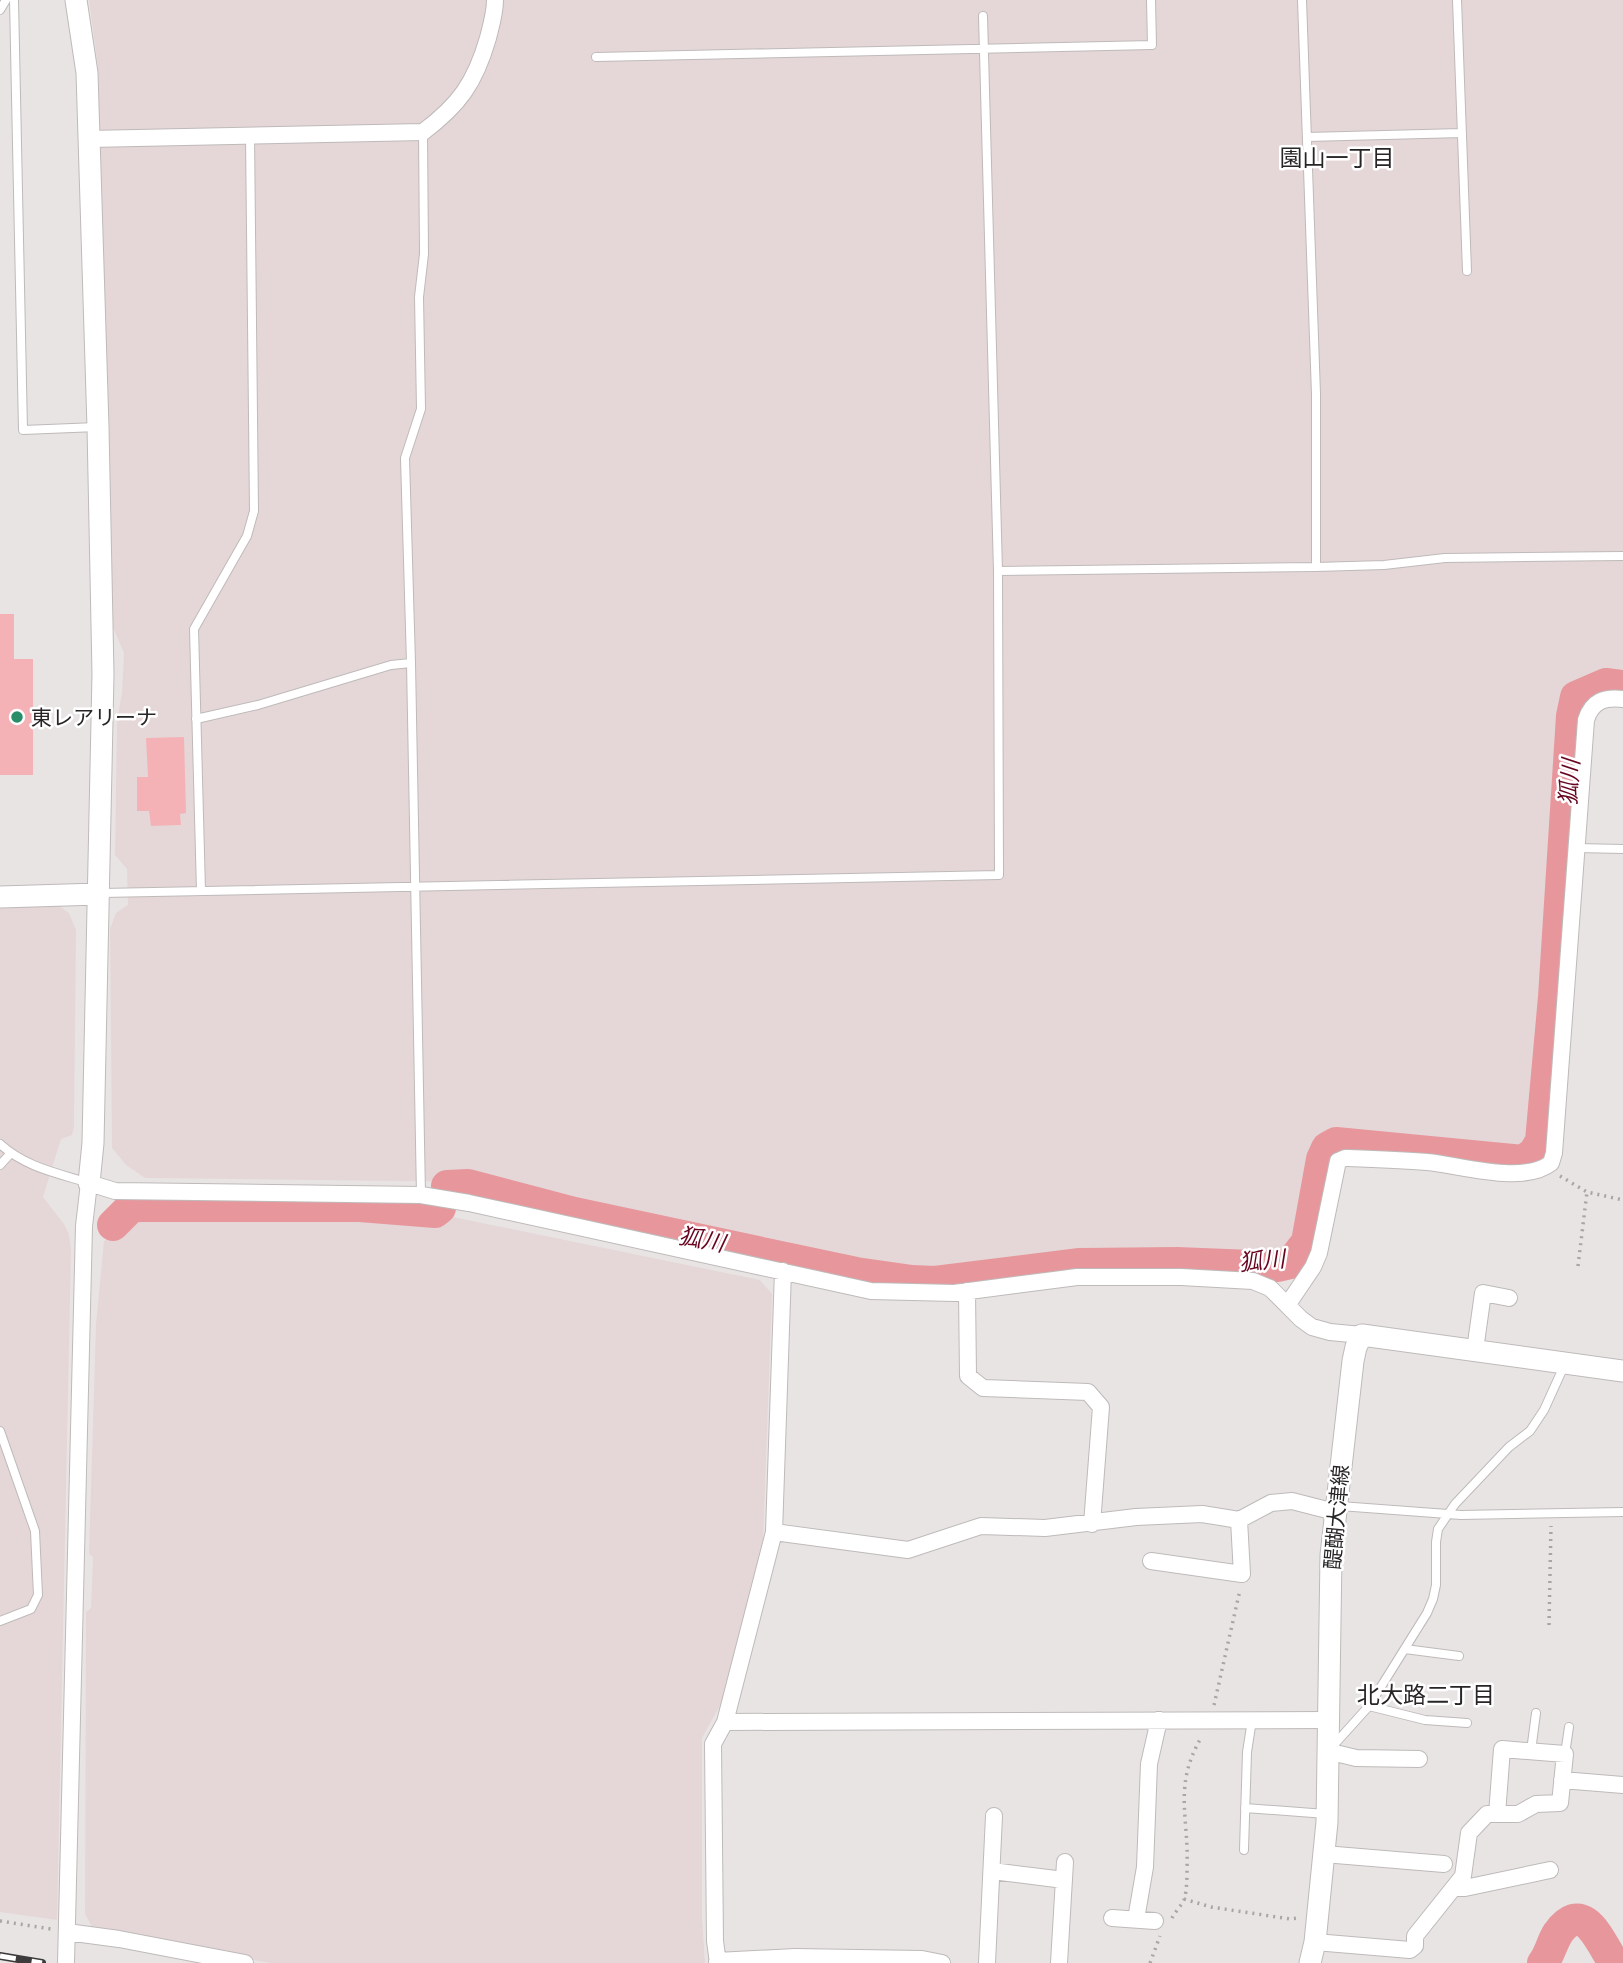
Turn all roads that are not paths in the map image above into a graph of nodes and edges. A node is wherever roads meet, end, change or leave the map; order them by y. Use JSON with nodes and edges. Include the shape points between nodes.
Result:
{"nodes":[{"id":1,"x":6,"y":0,"type":"edge"},
{"id":2,"x":14,"y":0,"type":"edge"},
{"id":3,"x":76,"y":0,"type":"edge"},
{"id":4,"x":495,"y":0,"type":"edge"},
{"id":5,"x":1151,"y":0,"type":"edge"},
{"id":6,"x":1302,"y":0,"type":"edge"},
{"id":7,"x":1457,"y":0,"type":"edge"},
{"id":8,"x":0,"y":10,"type":"edge"},
{"id":9,"x":983,"y":16,"type":"dead end"},
{"id":10,"x":984,"y":49,"type":"junction"},
{"id":11,"x":596,"y":57,"type":"dead end"},
{"id":12,"x":423,"y":132,"type":"junction"},
{"id":13,"x":1462,"y":134,"type":"junction"},
{"id":14,"x":250,"y":135,"type":"junction"},
{"id":15,"x":1307,"y":137,"type":"junction"},
{"id":16,"x":89,"y":139,"type":"junction"},
{"id":17,"x":1467,"y":271,"type":"dead end"},
{"id":18,"x":98,"y":427,"type":"junction"},
{"id":19,"x":1623,"y":556,"type":"edge"},
{"id":20,"x":1316,"y":567,"type":"junction"},
{"id":21,"x":998,"y":571,"type":"junction"},
{"id":22,"x":411,"y":663,"type":"junction"},
{"id":23,"x":1623,"y":699,"type":"edge"},
{"id":24,"x":195,"y":719,"type":"junction"},
{"id":25,"x":1577,"y":848,"type":"junction"},
{"id":26,"x":1623,"y":849,"type":"edge"},
{"id":27,"x":413,"y":887,"type":"junction"},
{"id":28,"x":201,"y":891,"type":"junction"},
{"id":29,"x":99,"y":894,"type":"junction"},
{"id":30,"x":0,"y":897,"type":"edge"},
{"id":31,"x":0,"y":1144,"type":"edge"},
{"id":32,"x":10,"y":1154,"type":"junction"},
{"id":33,"x":0,"y":1165,"type":"edge"},
{"id":34,"x":89,"y":1183,"type":"junction"},
{"id":35,"x":421,"y":1195,"type":"junction"},
{"id":36,"x":783,"y":1271,"type":"junction"},
{"id":37,"x":967,"y":1291,"type":"junction"},
{"id":38,"x":1509,"y":1298,"type":"dead end"},
{"id":39,"x":1287,"y":1304,"type":"junction"},
{"id":40,"x":1362,"y":1335,"type":"junction"},
{"id":41,"x":1475,"y":1350,"type":"junction"},
{"id":42,"x":1565,"y":1364,"type":"junction"},
{"id":43,"x":1623,"y":1371,"type":"edge"},
{"id":44,"x":0,"y":1431,"type":"edge"},
{"id":45,"x":1335,"y":1509,"type":"junction"},
{"id":46,"x":1623,"y":1512,"type":"edge"},
{"id":47,"x":1450,"y":1513,"type":"junction"},
{"id":48,"x":1239,"y":1520,"type":"junction"},
{"id":49,"x":1092,"y":1524,"type":"junction"},
{"id":50,"x":774,"y":1532,"type":"junction"},
{"id":51,"x":1151,"y":1562,"type":"dead end"},
{"id":52,"x":0,"y":1621,"type":"edge"},
{"id":53,"x":1405,"y":1649,"type":"junction"},
{"id":54,"x":1459,"y":1656,"type":"dead end"},
{"id":55,"x":1369,"y":1706,"type":"junction"},
{"id":56,"x":1536,"y":1713,"type":"dead end"},
{"id":57,"x":1159,"y":1720,"type":"junction"},
{"id":58,"x":1252,"y":1720,"type":"junction"},
{"id":59,"x":1328,"y":1720,"type":"junction"},
{"id":60,"x":725,"y":1722,"type":"junction"},
{"id":61,"x":1467,"y":1723,"type":"dead end"},
{"id":62,"x":1569,"y":1727,"type":"dead end"},
{"id":63,"x":1327,"y":1751,"type":"junction"},
{"id":64,"x":1531,"y":1751,"type":"junction"},
{"id":65,"x":1565,"y":1754,"type":"junction"},
{"id":66,"x":1419,"y":1759,"type":"dead end"},
{"id":67,"x":1562,"y":1780,"type":"junction"},
{"id":68,"x":1623,"y":1785,"type":"edge"},
{"id":69,"x":1245,"y":1808,"type":"junction"},
{"id":70,"x":1327,"y":1814,"type":"junction"},
{"id":71,"x":1497,"y":1814,"type":"junction"},
{"id":72,"x":994,"y":1816,"type":"dead end"},
{"id":73,"x":1244,"y":1850,"type":"dead end"},
{"id":74,"x":1324,"y":1854,"type":"junction"},
{"id":75,"x":1065,"y":1862,"type":"dead end"},
{"id":76,"x":1444,"y":1864,"type":"dead end"},
{"id":77,"x":1550,"y":1870,"type":"dead end"},
{"id":78,"x":992,"y":1871,"type":"junction"},
{"id":79,"x":1064,"y":1880,"type":"junction"},
{"id":80,"x":1455,"y":1888,"type":"junction"},
{"id":81,"x":1112,"y":1918,"type":"dead end"},
{"id":82,"x":1136,"y":1919,"type":"junction"},
{"id":83,"x":1156,"y":1921,"type":"dead end"},
{"id":84,"x":67,"y":1932,"type":"junction"},
{"id":85,"x":1315,"y":1942,"type":"junction"},
{"id":86,"x":718,"y":1962,"type":"edge"},
{"id":87,"x":66,"y":1963,"type":"edge"},
{"id":88,"x":245,"y":1963,"type":"edge"},
{"id":89,"x":942,"y":1963,"type":"edge"},
{"id":90,"x":988,"y":1963,"type":"edge"},
{"id":91,"x":1059,"y":1963,"type":"edge"},
{"id":92,"x":1310,"y":1963,"type":"edge"}],
"edges":[{"from":1,"to":8,"type":"lane"},
{"from":2,"to":18,"type":"lane","via":[[23,430]]},
{"from":3,"to":16,"type":"street","via":[[85,47]]},
{"from":4,"to":12,"type":"street","via":[[480,65],[466,93]]},
{"from":5,"to":10,"type":"lane","via":[[1152,45]]},
{"from":6,"to":15,"type":"lane"},
{"from":7,"to":13,"type":"lane"},
{"from":9,"to":10,"type":"lane"},
{"from":10,"to":11,"type":"lane"},
{"from":10,"to":21,"type":"lane"},
{"from":12,"to":14,"type":"street"},
{"from":12,"to":22,"type":"lane","via":[[421,409],[405,458]]},
{"from":13,"to":15,"type":"lane"},
{"from":13,"to":17,"type":"lane"},
{"from":14,"to":16,"type":"street"},
{"from":14,"to":24,"type":"lane","via":[[254,511],[247,536],[194,629]]},
{"from":15,"to":20,"type":"lane","via":[[1317,394]]},
{"from":16,"to":18,"type":"street"},
{"from":18,"to":29,"type":"street","via":[[103,661]]},
{"from":19,"to":20,"type":"lane","via":[[1445,558]]},
{"from":20,"to":21,"type":"lane"},
{"from":21,"to":27,"type":"lane","via":[[999,875]]},
{"from":22,"to":24,"type":"lane"},
{"from":22,"to":27,"type":"lane"},
{"from":23,"to":25,"type":"street","via":[[1598,702],[1586,720]]},
{"from":24,"to":28,"type":"lane"},
{"from":25,"to":26,"type":"lane"},
{"from":25,"to":39,"type":"street","via":[[1551,1163],[1533,1172],[1504,1173],[1427,1162],[1338,1161],[1319,1253]]},
{"from":27,"to":28,"type":"lane"},
{"from":27,"to":35,"type":"lane"},
{"from":28,"to":29,"type":"lane"},
{"from":29,"to":30,"type":"street"},
{"from":29,"to":34,"type":"street"},
{"from":31,"to":32,"type":"lane"},
{"from":32,"to":33,"type":"lane"},
{"from":32,"to":34,"type":"lane","via":[[29,1165]]},
{"from":34,"to":35,"type":"street","via":[[126,1192]]},
{"from":34,"to":84,"type":"street"},
{"from":35,"to":36,"type":"street"},
{"from":36,"to":37,"type":"street","via":[[871,1292]]},
{"from":36,"to":50,"type":"street"},
{"from":37,"to":39,"type":"street","via":[[1077,1277],[1181,1277],[1253,1281],[1270,1288]]},
{"from":37,"to":49,"type":"street","via":[[968,1376],[983,1388],[1088,1392],[1101,1407]]},
{"from":38,"to":41,"type":"street","via":[[1483,1293]]},
{"from":39,"to":40,"type":"street","via":[[1312,1327]]},
{"from":40,"to":41,"type":"street"},
{"from":40,"to":45,"type":"street","name":"醍醐大津線","via":[[1353,1361]]},
{"from":41,"to":42,"type":"street"},
{"from":42,"to":43,"type":"street"},
{"from":42,"to":47,"type":"lane","via":[[1530,1431],[1509,1447]]},
{"from":44,"to":52,"type":"lane","via":[[35,1531],[38,1595],[31,1609]]},
{"from":45,"to":47,"type":"lane"},
{"from":45,"to":48,"type":"street","via":[[1292,1501],[1270,1503]]},
{"from":45,"to":59,"type":"street","name":"醍醐大津線"},
{"from":46,"to":47,"type":"lane"},
{"from":47,"to":53,"type":"lane","via":[[1438,1529],[1433,1599]]},
{"from":48,"to":49,"type":"street","via":[[1202,1514]]},
{"from":48,"to":51,"type":"street","via":[[1241,1574]]},
{"from":49,"to":50,"type":"street","via":[[1045,1528],[981,1525],[908,1550]]},
{"from":50,"to":60,"type":"street"},
{"from":53,"to":54,"type":"lane"},
{"from":53,"to":55,"type":"lane"},
{"from":55,"to":61,"type":"lane","via":[[1426,1720]]},
{"from":55,"to":63,"type":"lane"},
{"from":56,"to":64,"type":"lane"},
{"from":57,"to":58,"type":"street"},
{"from":57,"to":60,"type":"street"},
{"from":57,"to":82,"type":"street","via":[[1149,1764],[1145,1867]]},
{"from":58,"to":59,"type":"street"},
{"from":58,"to":69,"type":"lane"},
{"from":59,"to":63,"type":"street","name":"醍醐大津線"},
{"from":60,"to":86,"type":"street","via":[[713,1744]]},
{"from":62,"to":65,"type":"lane"},
{"from":63,"to":66,"type":"street","via":[[1356,1758]]},
{"from":63,"to":70,"type":"street","name":"醍醐大津線"},
{"from":64,"to":65,"type":"street"},
{"from":64,"to":71,"type":"street","via":[[1502,1749]]},
{"from":65,"to":67,"type":"street"},
{"from":67,"to":68,"type":"street"},
{"from":67,"to":71,"type":"street","via":[[1560,1802],[1536,1804],[1518,1814]]},
{"from":69,"to":70,"type":"lane"},
{"from":69,"to":73,"type":"lane"},
{"from":70,"to":74,"type":"street","name":"醍醐大津線"},
{"from":71,"to":80,"type":"street","via":[[1487,1814],[1469,1833],[1463,1876]]},
{"from":72,"to":78,"type":"street"},
{"from":74,"to":76,"type":"street","via":[[1421,1867]]},
{"from":74,"to":85,"type":"street","name":"醍醐大津線"},
{"from":75,"to":79,"type":"street"},
{"from":77,"to":80,"type":"street"},
{"from":78,"to":79,"type":"street"},
{"from":78,"to":90,"type":"street"},
{"from":79,"to":91,"type":"street"},
{"from":80,"to":85,"type":"street","via":[[1415,1936],[1410,1950]]},
{"from":81,"to":82,"type":"street"},
{"from":82,"to":83,"type":"street"},
{"from":84,"to":87,"type":"street"},
{"from":84,"to":88,"type":"street"},
{"from":85,"to":92,"type":"street","name":"醍醐大津線"},
{"from":86,"to":89,"type":"street","via":[[795,1957]]}]}
